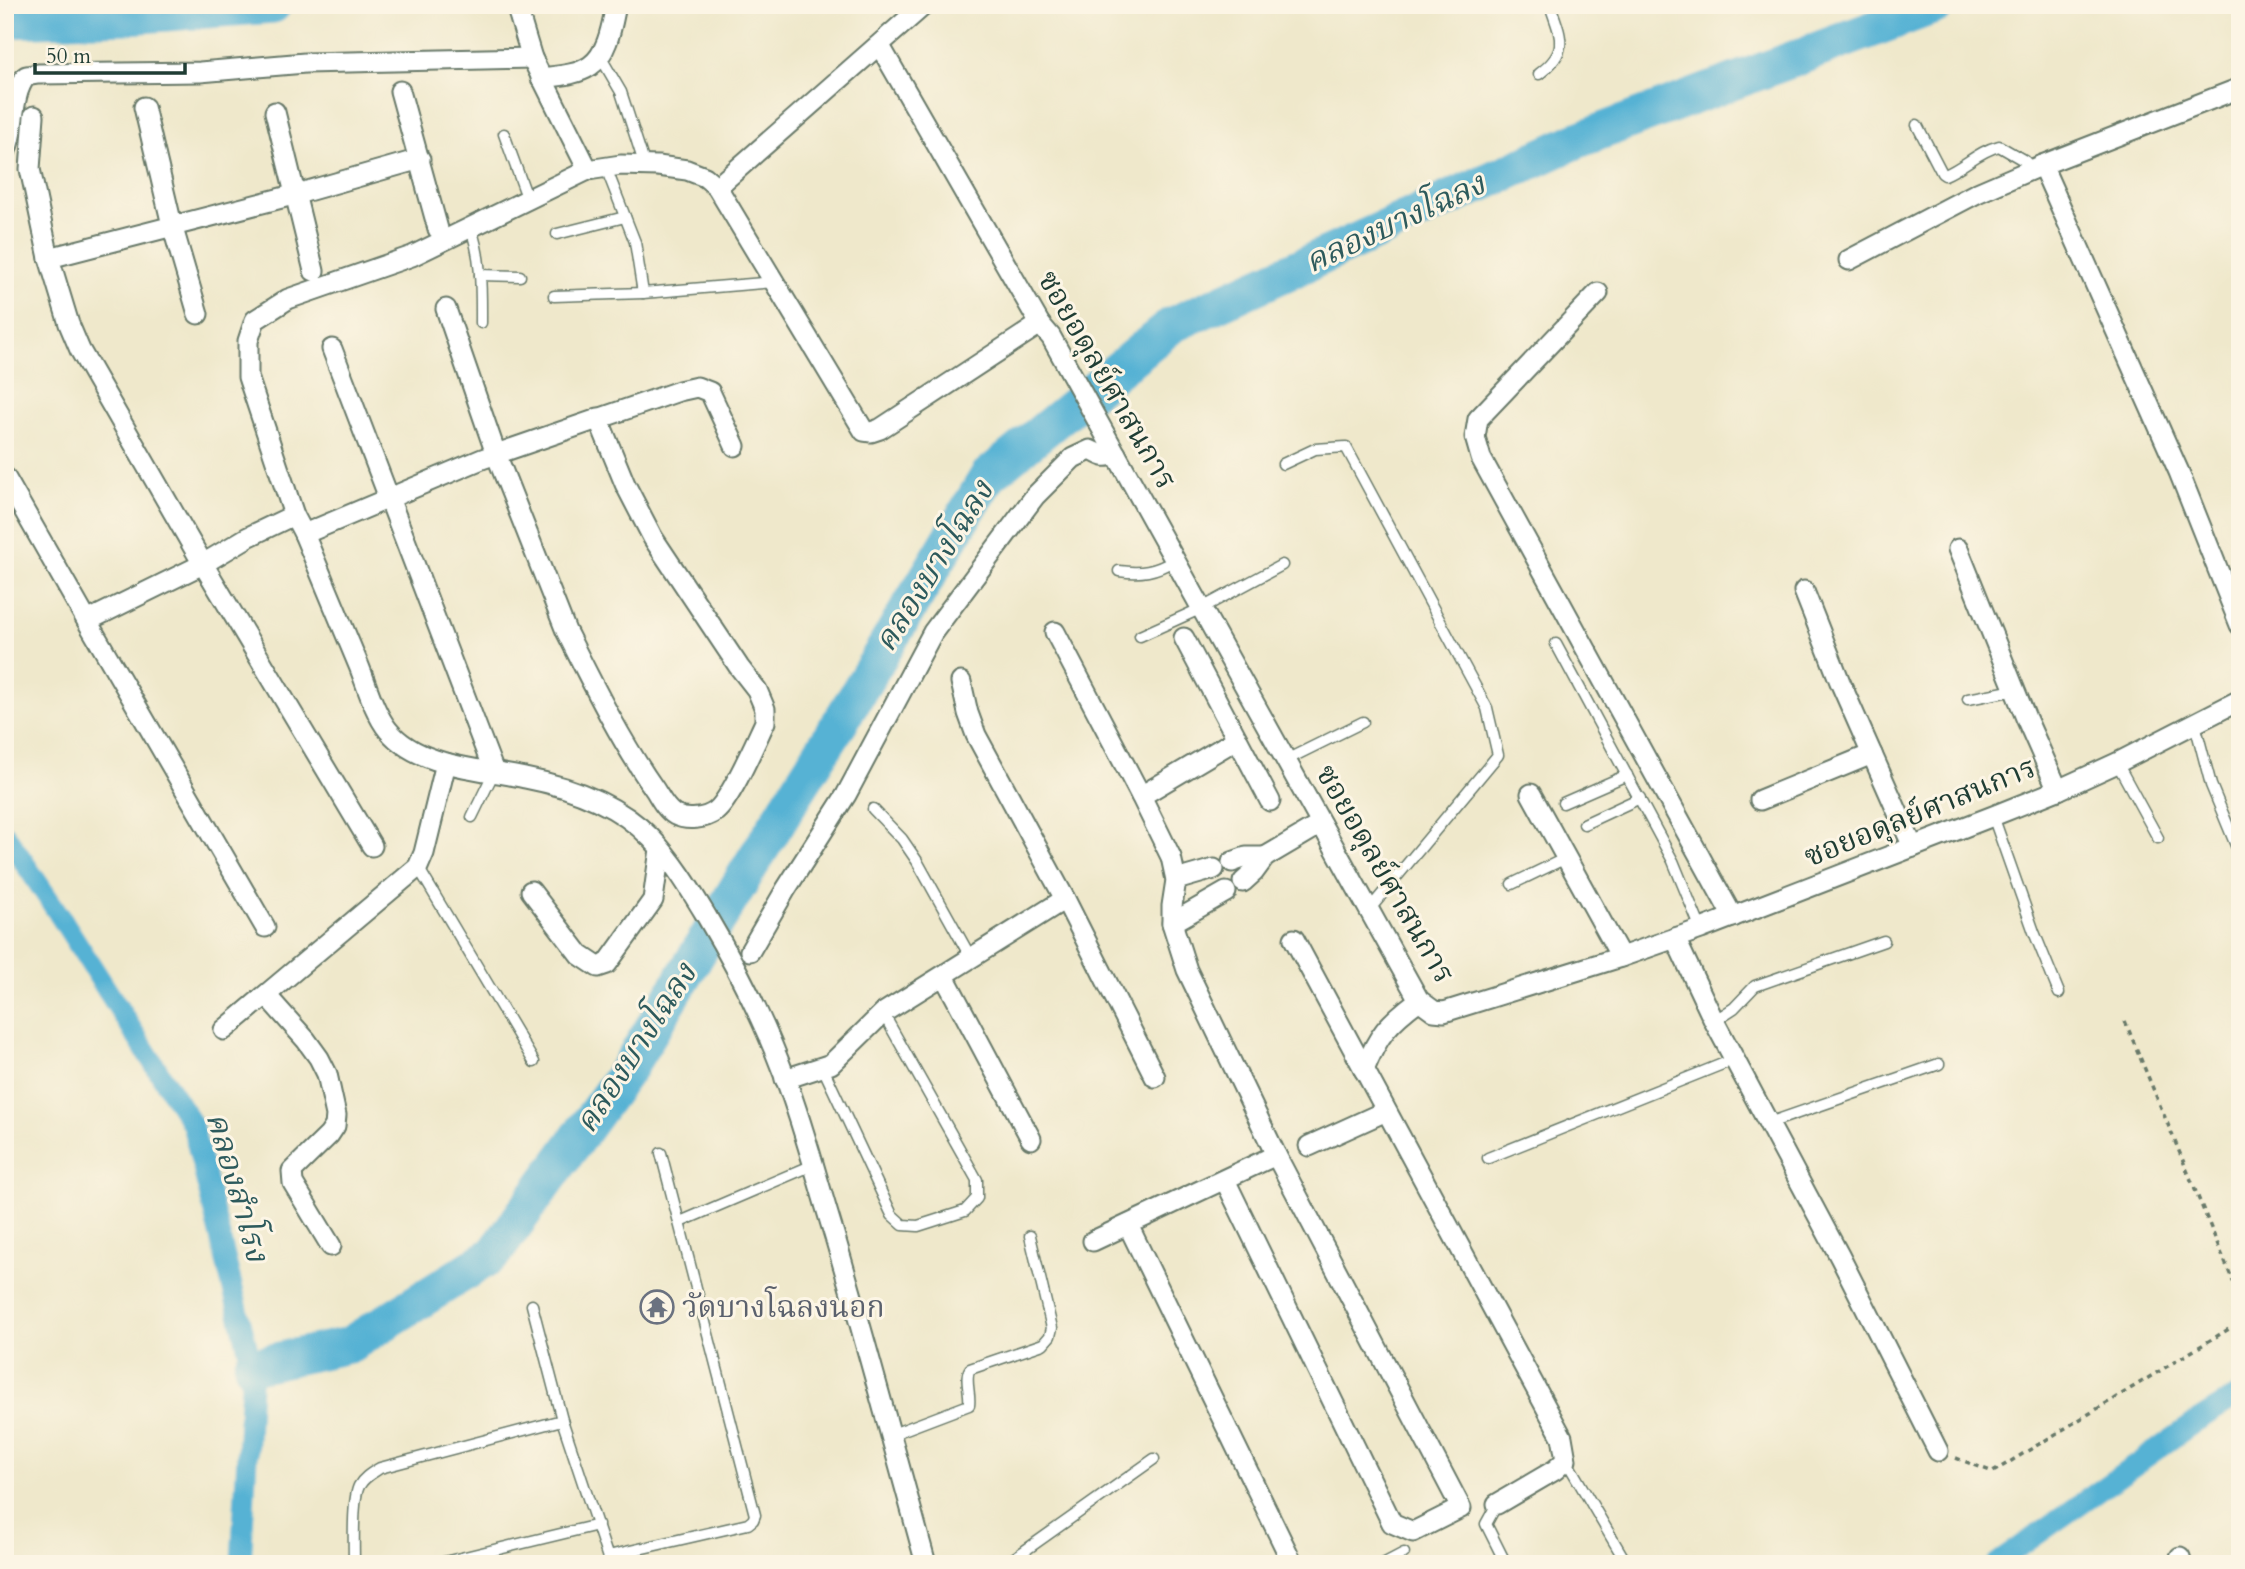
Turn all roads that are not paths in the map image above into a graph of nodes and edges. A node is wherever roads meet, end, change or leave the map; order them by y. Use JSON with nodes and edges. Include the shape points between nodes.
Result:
{"nodes":[{"id":1,"x":616,"y":5,"type":"edge"},
{"id":2,"x":925,"y":5,"type":"edge"},
{"id":3,"x":1550,"y":5,"type":"edge"},
{"id":4,"x":516,"y":7,"type":"edge"},
{"id":5,"x":880,"y":46,"type":"junction"},
{"id":6,"x":600,"y":56,"type":"junction"},
{"id":7,"x":532,"y":58,"type":"junction"},
{"id":8,"x":1539,"y":74,"type":"dead end"},
{"id":9,"x":541,"y":78,"type":"junction"},
{"id":10,"x":2240,"y":88,"type":"edge"},
{"id":11,"x":400,"y":92,"type":"dead end"},
{"id":12,"x":144,"y":107,"type":"dead end"},
{"id":13,"x":275,"y":112,"type":"dead end"},
{"id":14,"x":34,"y":116,"type":"dead end"},
{"id":15,"x":1917,"y":125,"type":"dead end"},
{"id":16,"x":504,"y":134,"type":"dead end"},
{"id":17,"x":5,"y":153,"type":"edge"},
{"id":18,"x":419,"y":159,"type":"junction"},
{"id":19,"x":645,"y":166,"type":"junction"},
{"id":20,"x":2037,"y":167,"type":"junction"},
{"id":21,"x":597,"y":169,"type":"junction"},
{"id":22,"x":717,"y":187,"type":"junction"},
{"id":23,"x":297,"y":194,"type":"junction"},
{"id":24,"x":528,"y":200,"type":"junction"},
{"id":25,"x":625,"y":217,"type":"junction"},
{"id":26,"x":172,"y":225,"type":"junction"},
{"id":27,"x":438,"y":229,"type":"dead end"},
{"id":28,"x":471,"y":229,"type":"junction"},
{"id":29,"x":557,"y":233,"type":"dead end"},
{"id":30,"x":49,"y":258,"type":"junction"},
{"id":31,"x":1849,"y":260,"type":"dead end"},
{"id":32,"x":314,"y":271,"type":"dead end"},
{"id":33,"x":480,"y":275,"type":"junction"},
{"id":34,"x":520,"y":276,"type":"dead end"},
{"id":35,"x":774,"y":282,"type":"junction"},
{"id":36,"x":643,"y":293,"type":"junction"},
{"id":37,"x":1598,"y":293,"type":"dead end"},
{"id":38,"x":554,"y":296,"type":"dead end"},
{"id":39,"x":446,"y":309,"type":"dead end"},
{"id":40,"x":198,"y":314,"type":"dead end"},
{"id":41,"x":481,"y":323,"type":"dead end"},
{"id":42,"x":1045,"y":330,"type":"junction"},
{"id":43,"x":332,"y":349,"type":"dead end"},
{"id":44,"x":598,"y":418,"type":"junction"},
{"id":45,"x":735,"y":446,"type":"dead end"},
{"id":46,"x":1115,"y":452,"type":"junction"},
{"id":47,"x":496,"y":454,"type":"junction"},
{"id":48,"x":1283,"y":464,"type":"dead end"},
{"id":49,"x":5,"y":477,"type":"edge"},
{"id":50,"x":390,"y":498,"type":"junction"},
{"id":51,"x":294,"y":514,"type":"junction"},
{"id":52,"x":304,"y":534,"type":"junction"},
{"id":53,"x":1958,"y":549,"type":"dead end"},
{"id":54,"x":1175,"y":560,"type":"junction"},
{"id":55,"x":203,"y":564,"type":"junction"},
{"id":56,"x":1282,"y":565,"type":"dead end"},
{"id":57,"x":1119,"y":571,"type":"dead end"},
{"id":58,"x":1804,"y":591,"type":"dead end"},
{"id":59,"x":1202,"y":608,"type":"junction"},
{"id":60,"x":87,"y":621,"type":"junction"},
{"id":61,"x":2240,"y":625,"type":"edge"},
{"id":62,"x":1055,"y":632,"type":"dead end"},
{"id":63,"x":1140,"y":636,"type":"dead end"},
{"id":64,"x":1184,"y":638,"type":"dead end"},
{"id":65,"x":1556,"y":644,"type":"dead end"},
{"id":66,"x":961,"y":682,"type":"dead end"},
{"id":67,"x":2015,"y":690,"type":"junction"},
{"id":68,"x":1968,"y":699,"type":"dead end"},
{"id":69,"x":2240,"y":700,"type":"edge"},
{"id":70,"x":1363,"y":722,"type":"dead end"},
{"id":71,"x":2195,"y":724,"type":"junction"},
{"id":72,"x":1237,"y":739,"type":"junction"},
{"id":73,"x":1872,"y":754,"type":"junction"},
{"id":74,"x":1286,"y":760,"type":"junction"},
{"id":75,"x":446,"y":762,"type":"junction"},
{"id":76,"x":2117,"y":763,"type":"junction"},
{"id":77,"x":494,"y":772,"type":"junction"},
{"id":78,"x":1627,"y":775,"type":"junction"},
{"id":79,"x":2058,"y":790,"type":"junction"},
{"id":80,"x":1531,"y":794,"type":"dead end"},
{"id":81,"x":1141,"y":796,"type":"junction"},
{"id":82,"x":1640,"y":798,"type":"junction"},
{"id":83,"x":1760,"y":800,"type":"dead end"},
{"id":84,"x":1270,"y":801,"type":"dead end"},
{"id":85,"x":1563,"y":803,"type":"dead end"},
{"id":86,"x":873,"y":809,"type":"dead end"},
{"id":87,"x":1993,"y":816,"type":"junction"},
{"id":88,"x":472,"y":817,"type":"dead end"},
{"id":89,"x":1321,"y":824,"type":"junction"},
{"id":90,"x":1584,"y":824,"type":"dead end"},
{"id":91,"x":2158,"y":838,"type":"dead end"},
{"id":92,"x":372,"y":846,"type":"dead end"},
{"id":93,"x":1913,"y":847,"type":"junction"},
{"id":94,"x":660,"y":849,"type":"junction"},
{"id":95,"x":2240,"y":855,"type":"edge"},
{"id":96,"x":1265,"y":857,"type":"junction"},
{"id":97,"x":1566,"y":858,"type":"junction"},
{"id":98,"x":418,"y":867,"type":"junction"},
{"id":99,"x":1176,"y":880,"type":"junction"},
{"id":100,"x":1512,"y":884,"type":"dead end"},
{"id":101,"x":531,"y":891,"type":"dead end"},
{"id":102,"x":1065,"y":899,"type":"junction"},
{"id":103,"x":1368,"y":910,"type":"junction"},
{"id":104,"x":1733,"y":917,"type":"junction"},
{"id":105,"x":1172,"y":923,"type":"junction"},
{"id":106,"x":265,"y":927,"type":"dead end"},
{"id":107,"x":1701,"y":929,"type":"junction"},
{"id":108,"x":1675,"y":938,"type":"junction"},
{"id":109,"x":1294,"y":939,"type":"dead end"},
{"id":110,"x":1884,"y":942,"type":"dead end"},
{"id":111,"x":750,"y":951,"type":"dead end"},
{"id":112,"x":1621,"y":957,"type":"junction"},
{"id":113,"x":971,"y":958,"type":"junction"},
{"id":114,"x":944,"y":976,"type":"junction"},
{"id":115,"x":2059,"y":993,"type":"dead end"},
{"id":116,"x":266,"y":995,"type":"junction"},
{"id":117,"x":1419,"y":1000,"type":"junction"},
{"id":118,"x":883,"y":1013,"type":"junction"},
{"id":119,"x":1714,"y":1021,"type":"junction"},
{"id":120,"x":223,"y":1030,"type":"dead end"},
{"id":121,"x":1735,"y":1059,"type":"junction"},
{"id":122,"x":534,"y":1062,"type":"dead end"},
{"id":123,"x":1939,"y":1064,"type":"dead end"},
{"id":124,"x":823,"y":1068,"type":"junction"},
{"id":125,"x":1364,"y":1070,"type":"junction"},
{"id":126,"x":1155,"y":1077,"type":"dead end"},
{"id":127,"x":785,"y":1079,"type":"junction"},
{"id":128,"x":1386,"y":1111,"type":"junction"},
{"id":129,"x":1769,"y":1123,"type":"junction"},
{"id":130,"x":1031,"y":1139,"type":"dead end"},
{"id":131,"x":1309,"y":1146,"type":"dead end"},
{"id":132,"x":661,"y":1153,"type":"dead end"},
{"id":133,"x":1276,"y":1156,"type":"junction"},
{"id":134,"x":1488,"y":1158,"type":"dead end"},
{"id":135,"x":813,"y":1165,"type":"junction"},
{"id":136,"x":1225,"y":1180,"type":"junction"},
{"id":137,"x":680,"y":1222,"type":"junction"},
{"id":138,"x":1128,"y":1225,"type":"junction"},
{"id":139,"x":1030,"y":1236,"type":"dead end"},
{"id":140,"x":1093,"y":1241,"type":"dead end"},
{"id":141,"x":331,"y":1246,"type":"dead end"},
{"id":142,"x":532,"y":1305,"type":"dead end"},
{"id":143,"x":562,"y":1420,"type":"junction"},
{"id":144,"x":891,"y":1435,"type":"junction"},
{"id":145,"x":1938,"y":1451,"type":"road end"},
{"id":146,"x":1154,"y":1459,"type":"dead end"},
{"id":147,"x":1566,"y":1460,"type":"junction"},
{"id":148,"x":1497,"y":1504,"type":"joint"},
{"id":149,"x":598,"y":1525,"type":"junction"},
{"id":150,"x":1404,"y":1553,"type":"dead end"},
{"id":151,"x":609,"y":1560,"type":"edge"},
{"id":152,"x":354,"y":1564,"type":"edge"},
{"id":153,"x":436,"y":1564,"type":"edge"},
{"id":154,"x":926,"y":1564,"type":"edge"},
{"id":155,"x":1006,"y":1564,"type":"edge"},
{"id":156,"x":1293,"y":1564,"type":"edge"},
{"id":157,"x":1383,"y":1564,"type":"edge"},
{"id":158,"x":1506,"y":1564,"type":"edge"},
{"id":159,"x":1627,"y":1564,"type":"edge"}],
"edges":[{"from":1,"to":6,"type":"street"},
{"from":2,"to":5,"type":"street"},
{"from":3,"to":8,"type":"lane","via":[[1561,43],[1554,63]]},
{"from":4,"to":7,"type":"street"},
{"from":5,"to":22,"type":"street"},
{"from":5,"to":42,"type":"street","name":"ซอยอดุลย์ศาสนการ"},
{"from":6,"to":9,"type":"street","via":[[590,66]]},
{"from":6,"to":19,"type":"lane","via":[[621,92]]},
{"from":7,"to":9,"type":"street"},
{"from":7,"to":17,"type":"street","via":[[26,76],[19,85]]},
{"from":9,"to":21,"type":"street"},
{"from":10,"to":20,"type":"street"},
{"from":11,"to":18,"type":"street"},
{"from":12,"to":26,"type":"street"},
{"from":13,"to":23,"type":"street"},
{"from":14,"to":30,"type":"street","via":[[30,169]]},
{"from":15,"to":20,"type":"lane","via":[[1945,175],[1999,146]]},
{"from":16,"to":24,"type":"lane"},
{"from":18,"to":23,"type":"street"},
{"from":18,"to":27,"type":"street"},
{"from":19,"to":21,"type":"street"},
{"from":19,"to":22,"type":"street","via":[[687,170]]},
{"from":20,"to":31,"type":"street"},
{"from":20,"to":61,"type":"street","via":[[2179,472]]},
{"from":21,"to":24,"type":"street"},
{"from":21,"to":25,"type":"lane"},
{"from":22,"to":35,"type":"street"},
{"from":23,"to":26,"type":"street"},
{"from":23,"to":32,"type":"street"},
{"from":24,"to":28,"type":"street"},
{"from":25,"to":29,"type":"lane"},
{"from":25,"to":36,"type":"lane","via":[[635,243]]},
{"from":26,"to":30,"type":"street"},
{"from":26,"to":40,"type":"street"},
{"from":28,"to":33,"type":"lane"},
{"from":28,"to":51,"type":"street","via":[[412,256],[288,299],[255,320],[248,341],[248,377]]},
{"from":30,"to":55,"type":"street","via":[[80,349]]},
{"from":33,"to":34,"type":"lane"},
{"from":33,"to":41,"type":"lane"},
{"from":35,"to":36,"type":"lane"},
{"from":35,"to":42,"type":"street","via":[[864,430],[871,432]]},
{"from":36,"to":38,"type":"lane"},
{"from":37,"to":104,"type":"street","via":[[1478,419],[1475,437],[1481,457]]},
{"from":39,"to":47,"type":"street"},
{"from":42,"to":46,"type":"street","name":"ซอยอดุลย์ศาสนการ"},
{"from":43,"to":50,"type":"street"},
{"from":44,"to":45,"type":"street","via":[[697,387],[710,392]]},
{"from":44,"to":47,"type":"street"},
{"from":44,"to":47,"type":"street","via":[[653,538],[757,690],[765,709],[765,722],[727,797],[708,816],[692,819],[674,814],[633,758],[566,631]]},
{"from":46,"to":54,"type":"street","name":"ซอยอดุลย์ศาสนการ"},
{"from":46,"to":111,"type":"street","via":[[1099,457],[1090,450],[1073,458],[1035,496],[933,632],[846,796]]},
{"from":47,"to":50,"type":"street"},
{"from":48,"to":103,"type":"lane","via":[[1315,449],[1346,447],[1487,708],[1498,755]]},
{"from":49,"to":60,"type":"street"},
{"from":50,"to":52,"type":"street"},
{"from":50,"to":77,"type":"street"},
{"from":51,"to":52,"type":"street"},
{"from":51,"to":55,"type":"street"},
{"from":52,"to":75,"type":"street","via":[[387,729],[431,760]]},
{"from":53,"to":67,"type":"street"},
{"from":54,"to":57,"type":"lane","via":[[1151,572]]},
{"from":54,"to":59,"type":"street","name":"ซอยอดุลย์ศาสนการ"},
{"from":55,"to":60,"type":"street"},
{"from":55,"to":92,"type":"street"},
{"from":56,"to":59,"type":"lane"},
{"from":58,"to":73,"type":"street"},
{"from":59,"to":63,"type":"lane"},
{"from":59,"to":74,"type":"street","name":"ซอยอดุลย์ศาสนการ"},
{"from":60,"to":106,"type":"street"},
{"from":62,"to":81,"type":"street"},
{"from":64,"to":72,"type":"street"},
{"from":65,"to":78,"type":"lane"},
{"from":66,"to":102,"type":"street","via":[[976,735]]},
{"from":67,"to":68,"type":"lane"},
{"from":67,"to":79,"type":"street"},
{"from":69,"to":71,"type":"street","name":"ซอยอดุลย์ศาสนการ"},
{"from":70,"to":74,"type":"lane"},
{"from":71,"to":76,"type":"street","name":"ซอยอดุลย์ศาสนการ"},
{"from":71,"to":95,"type":"lane","via":[[2211,785]]},
{"from":72,"to":81,"type":"street"},
{"from":72,"to":84,"type":"street"},
{"from":73,"to":83,"type":"street"},
{"from":73,"to":93,"type":"street"},
{"from":74,"to":89,"type":"street","name":"ซอยอดุลย์ศาสนการ"},
{"from":75,"to":77,"type":"street"},
{"from":75,"to":98,"type":"street"},
{"from":76,"to":79,"type":"street","name":"ซอยอดุลย์ศาสนการ"},
{"from":76,"to":91,"type":"lane"},
{"from":77,"to":88,"type":"lane"},
{"from":77,"to":94,"type":"street","via":[[572,790],[610,807],[629,818]]},
{"from":78,"to":82,"type":"lane"},
{"from":78,"to":85,"type":"lane"},
{"from":79,"to":87,"type":"street","name":"ซอยอดุลย์ศาสนการ"},
{"from":80,"to":97,"type":"street"},
{"from":81,"to":99,"type":"street","via":[[1171,857]]},
{"from":82,"to":90,"type":"lane"},
{"from":82,"to":107,"type":"lane","via":[[1680,874]]},
{"from":86,"to":113,"type":"lane","via":[[917,861]]},
{"from":87,"to":93,"type":"street","name":"ซอยอดุลย์ศาสนการ"},
{"from":87,"to":115,"type":"lane"},
{"from":89,"to":96,"type":"street"},
{"from":89,"to":103,"type":"street","name":"ซอยอดุลย์ศาสนการ"},
{"from":93,"to":104,"type":"street","name":"ซอยอดุลย์ศาสนการ"},
{"from":94,"to":101,"type":"street","via":[[653,900],[607,964],[598,967],[580,955]]},
{"from":94,"to":127,"type":"street","via":[[680,872],[723,944]]},
{"from":96,"to":99,"type":"street","via":[[1246,857]]},
{"from":96,"to":105,"type":"street","via":[[1235,887]]},
{"from":97,"to":100,"type":"lane"},
{"from":97,"to":112,"type":"street"},
{"from":98,"to":116,"type":"street"},
{"from":98,"to":122,"type":"lane"},
{"from":99,"to":105,"type":"street"},
{"from":102,"to":113,"type":"street"},
{"from":102,"to":126,"type":"street"},
{"from":103,"to":117,"type":"street","name":"ซอยอดุลย์ศาสนการ"},
{"from":104,"to":107,"type":"street","name":"ซอยอดุลย์ศาสนการ"},
{"from":105,"to":133,"type":"street","via":[[1188,970]]},
{"from":107,"to":108,"type":"street","name":"ซอยอดุลย์ศาสนการ"},
{"from":108,"to":112,"type":"street","name":"ซอยอดุลย์ศาสนการ"},
{"from":108,"to":119,"type":"street"},
{"from":109,"to":125,"type":"street"},
{"from":110,"to":119,"type":"lane","via":[[1755,986]]},
{"from":112,"to":117,"type":"street","name":"ซอยอดุลย์ศาสนการ","via":[[1444,1012],[1434,1012]]},
{"from":113,"to":114,"type":"street"},
{"from":114,"to":118,"type":"street"},
{"from":114,"to":130,"type":"street"},
{"from":116,"to":120,"type":"street"},
{"from":116,"to":141,"type":"street","via":[[306,1040],[327,1074],[335,1126],[292,1171],[293,1183]]},
{"from":117,"to":125,"type":"street","via":[[1385,1029]]},
{"from":118,"to":124,"type":"street"},
{"from":118,"to":124,"type":"lane","via":[[977,1180],[977,1198],[965,1211],[918,1226],[903,1225],[892,1215]]},
{"from":119,"to":121,"type":"street"},
{"from":121,"to":129,"type":"street"},
{"from":121,"to":134,"type":"lane"},
{"from":123,"to":129,"type":"lane"},
{"from":124,"to":127,"type":"street"},
{"from":125,"to":128,"type":"street"},
{"from":127,"to":135,"type":"street"},
{"from":128,"to":131,"type":"street"},
{"from":128,"to":147,"type":"street","via":[[1562,1437]]},
{"from":129,"to":145,"type":"street"},
{"from":132,"to":137,"type":"lane"},
{"from":133,"to":136,"type":"street"},
{"from":133,"to":136,"type":"street","via":[[1461,1508],[1413,1532],[1392,1523]]},
{"from":135,"to":137,"type":"lane"},
{"from":135,"to":144,"type":"street"},
{"from":136,"to":138,"type":"street"},
{"from":137,"to":151,"type":"lane","via":[[755,1515],[748,1524]]},
{"from":138,"to":140,"type":"street"},
{"from":138,"to":156,"type":"street"},
{"from":139,"to":144,"type":"lane","via":[[1052,1328],[1050,1336],[1043,1344],[970,1369],[969,1405]]},
{"from":142,"to":143,"type":"lane"},
{"from":143,"to":149,"type":"lane"},
{"from":143,"to":152,"type":"lane","via":[[380,1468],[365,1477],[358,1488]]},
{"from":144,"to":154,"type":"street"},
{"from":146,"to":155,"type":"lane"},
{"from":147,"to":148,"type":"street"},
{"from":147,"to":159,"type":"lane"},
{"from":148,"to":158,"type":"lane","via":[[1486,1524]]},
{"from":149,"to":151,"type":"lane"},
{"from":149,"to":153,"type":"lane"},
{"from":150,"to":157,"type":"lane"}]}
